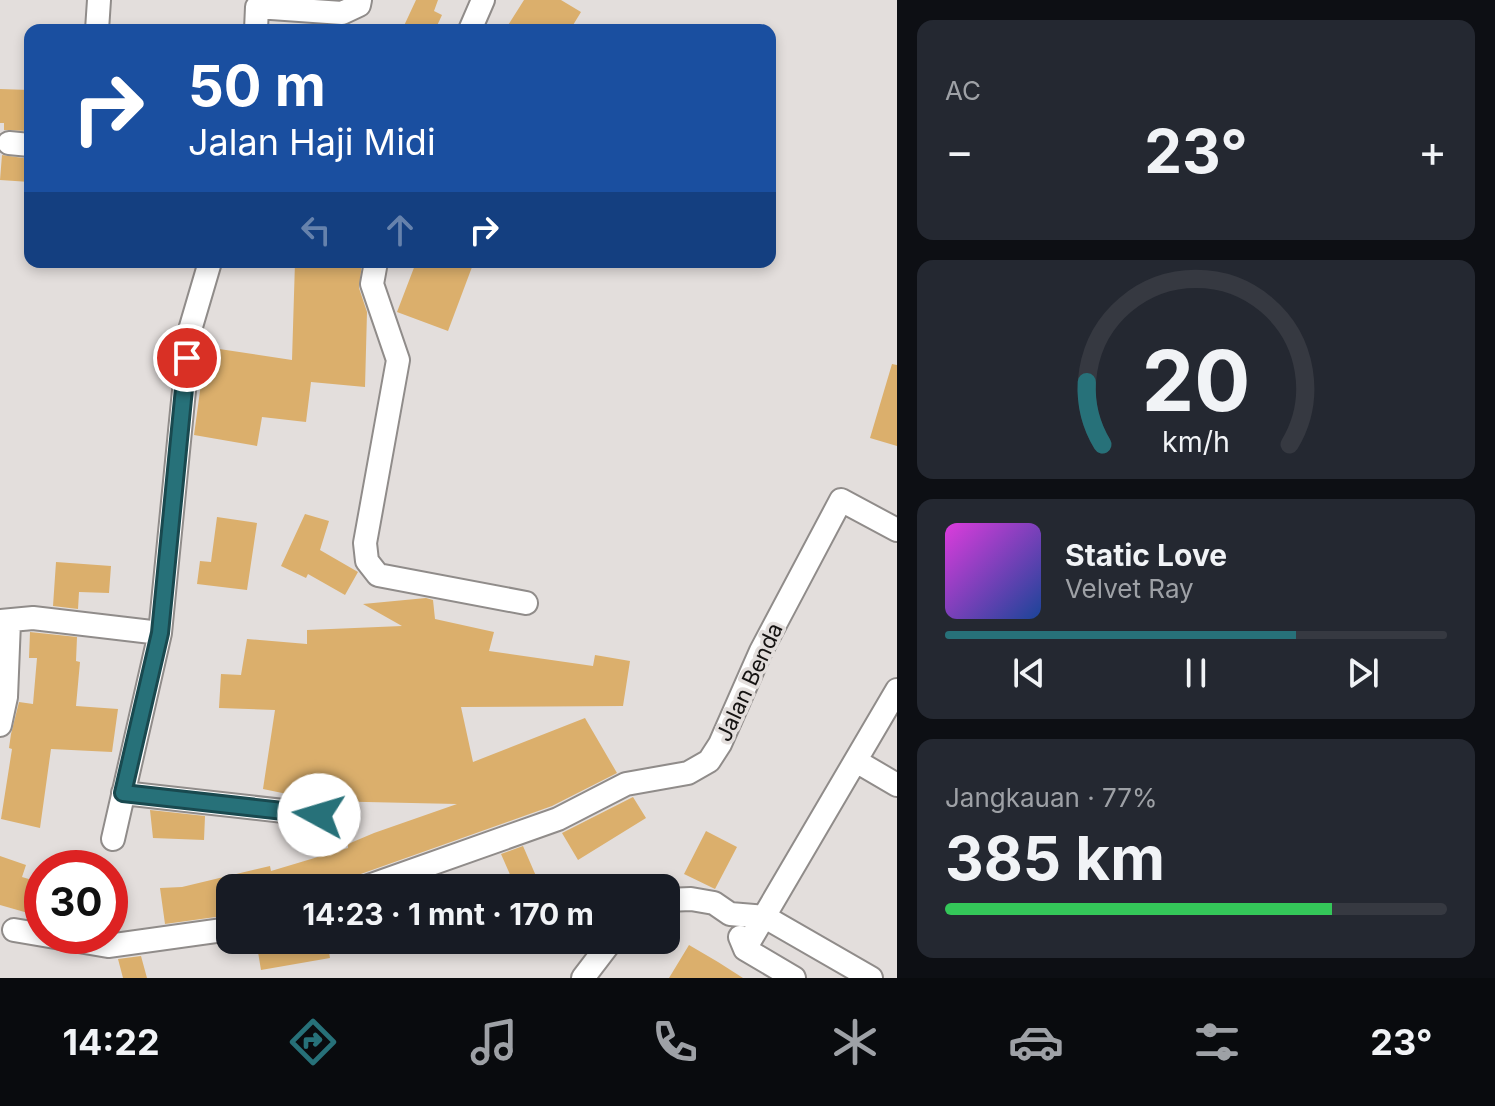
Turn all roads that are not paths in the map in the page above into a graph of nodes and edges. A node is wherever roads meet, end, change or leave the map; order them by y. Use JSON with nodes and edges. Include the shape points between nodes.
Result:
{"nodes":[{"id":1,"x":99,"y":0,"type":"edge"},
{"id":2,"x":360,"y":0,"type":"edge"},
{"id":3,"x":483,"y":0,"type":"edge"},
{"id":4,"x":97,"y":24,"type":"edge"},
{"id":5,"x":256,"y":24,"type":"edge"},
{"id":6,"x":473,"y":24,"type":"edge"},
{"id":7,"x":208,"y":268,"type":"edge"},
{"id":8,"x":375,"y":268,"type":"edge"},
{"id":9,"x":897,"y":530,"type":"edge"},
{"id":10,"x":526,"y":603,"type":"dead end"},
{"id":11,"x":4,"y":621,"type":"edge"},
{"id":12,"x":160,"y":633,"type":"junction"},
{"id":13,"x":897,"y":690,"type":"edge"},
{"id":14,"x":0,"y":725,"type":"edge"},
{"id":15,"x":856,"y":761,"type":"junction"},
{"id":16,"x":897,"y":785,"type":"edge"},
{"id":17,"x":123,"y":793,"type":"junction"},
{"id":18,"x":319,"y":815,"type":"dead end"},
{"id":19,"x":113,"y":839,"type":"dead end"},
{"id":20,"x":403,"y":874,"type":"edge"},
{"id":21,"x":680,"y":899,"type":"edge"},
{"id":22,"x":730,"y":914,"type":"junction"},
{"id":23,"x":765,"y":917,"type":"junction"},
{"id":24,"x":14,"y":930,"type":"dead end"},
{"id":25,"x":216,"y":931,"type":"edge"},
{"id":26,"x":745,"y":949,"type":"junction"},
{"id":27,"x":601,"y":954,"type":"edge"},
{"id":28,"x":583,"y":978,"type":"edge"},
{"id":29,"x":794,"y":978,"type":"edge"},
{"id":30,"x":871,"y":978,"type":"edge"}],
"edges":[{"from":1,"to":4,"type":"street"},
{"from":2,"to":5,"type":"street","via":[[342,13],[257,7]]},
{"from":3,"to":6,"type":"street"},
{"from":7,"to":12,"type":"street","via":[[190,330]]},
{"from":8,"to":10,"type":"street","via":[[372,284],[398,360],[365,543],[367,561],[378,575]]},
{"from":9,"to":20,"type":"street","name":"Jalan Benda","via":[[841,500],[709,761],[688,773],[626,784],[558,819]]},
{"from":11,"to":12,"type":"street","via":[[33,618]]},
{"from":11,"to":14,"type":"street","via":[[6,697]]},
{"from":12,"to":17,"type":"street"},
{"from":13,"to":15,"type":"street"},
{"from":15,"to":16,"type":"street"},
{"from":15,"to":23,"type":"street"},
{"from":17,"to":18,"type":"street"},
{"from":17,"to":19,"type":"street"},
{"from":21,"to":22,"type":"street","via":[[714,903]]},
{"from":22,"to":23,"type":"street"},
{"from":22,"to":26,"type":"street"},
{"from":23,"to":26,"type":"street"},
{"from":23,"to":30,"type":"street"},
{"from":24,"to":25,"type":"street","via":[[108,946]]},
{"from":26,"to":29,"type":"street"},
{"from":27,"to":28,"type":"street"}]}
